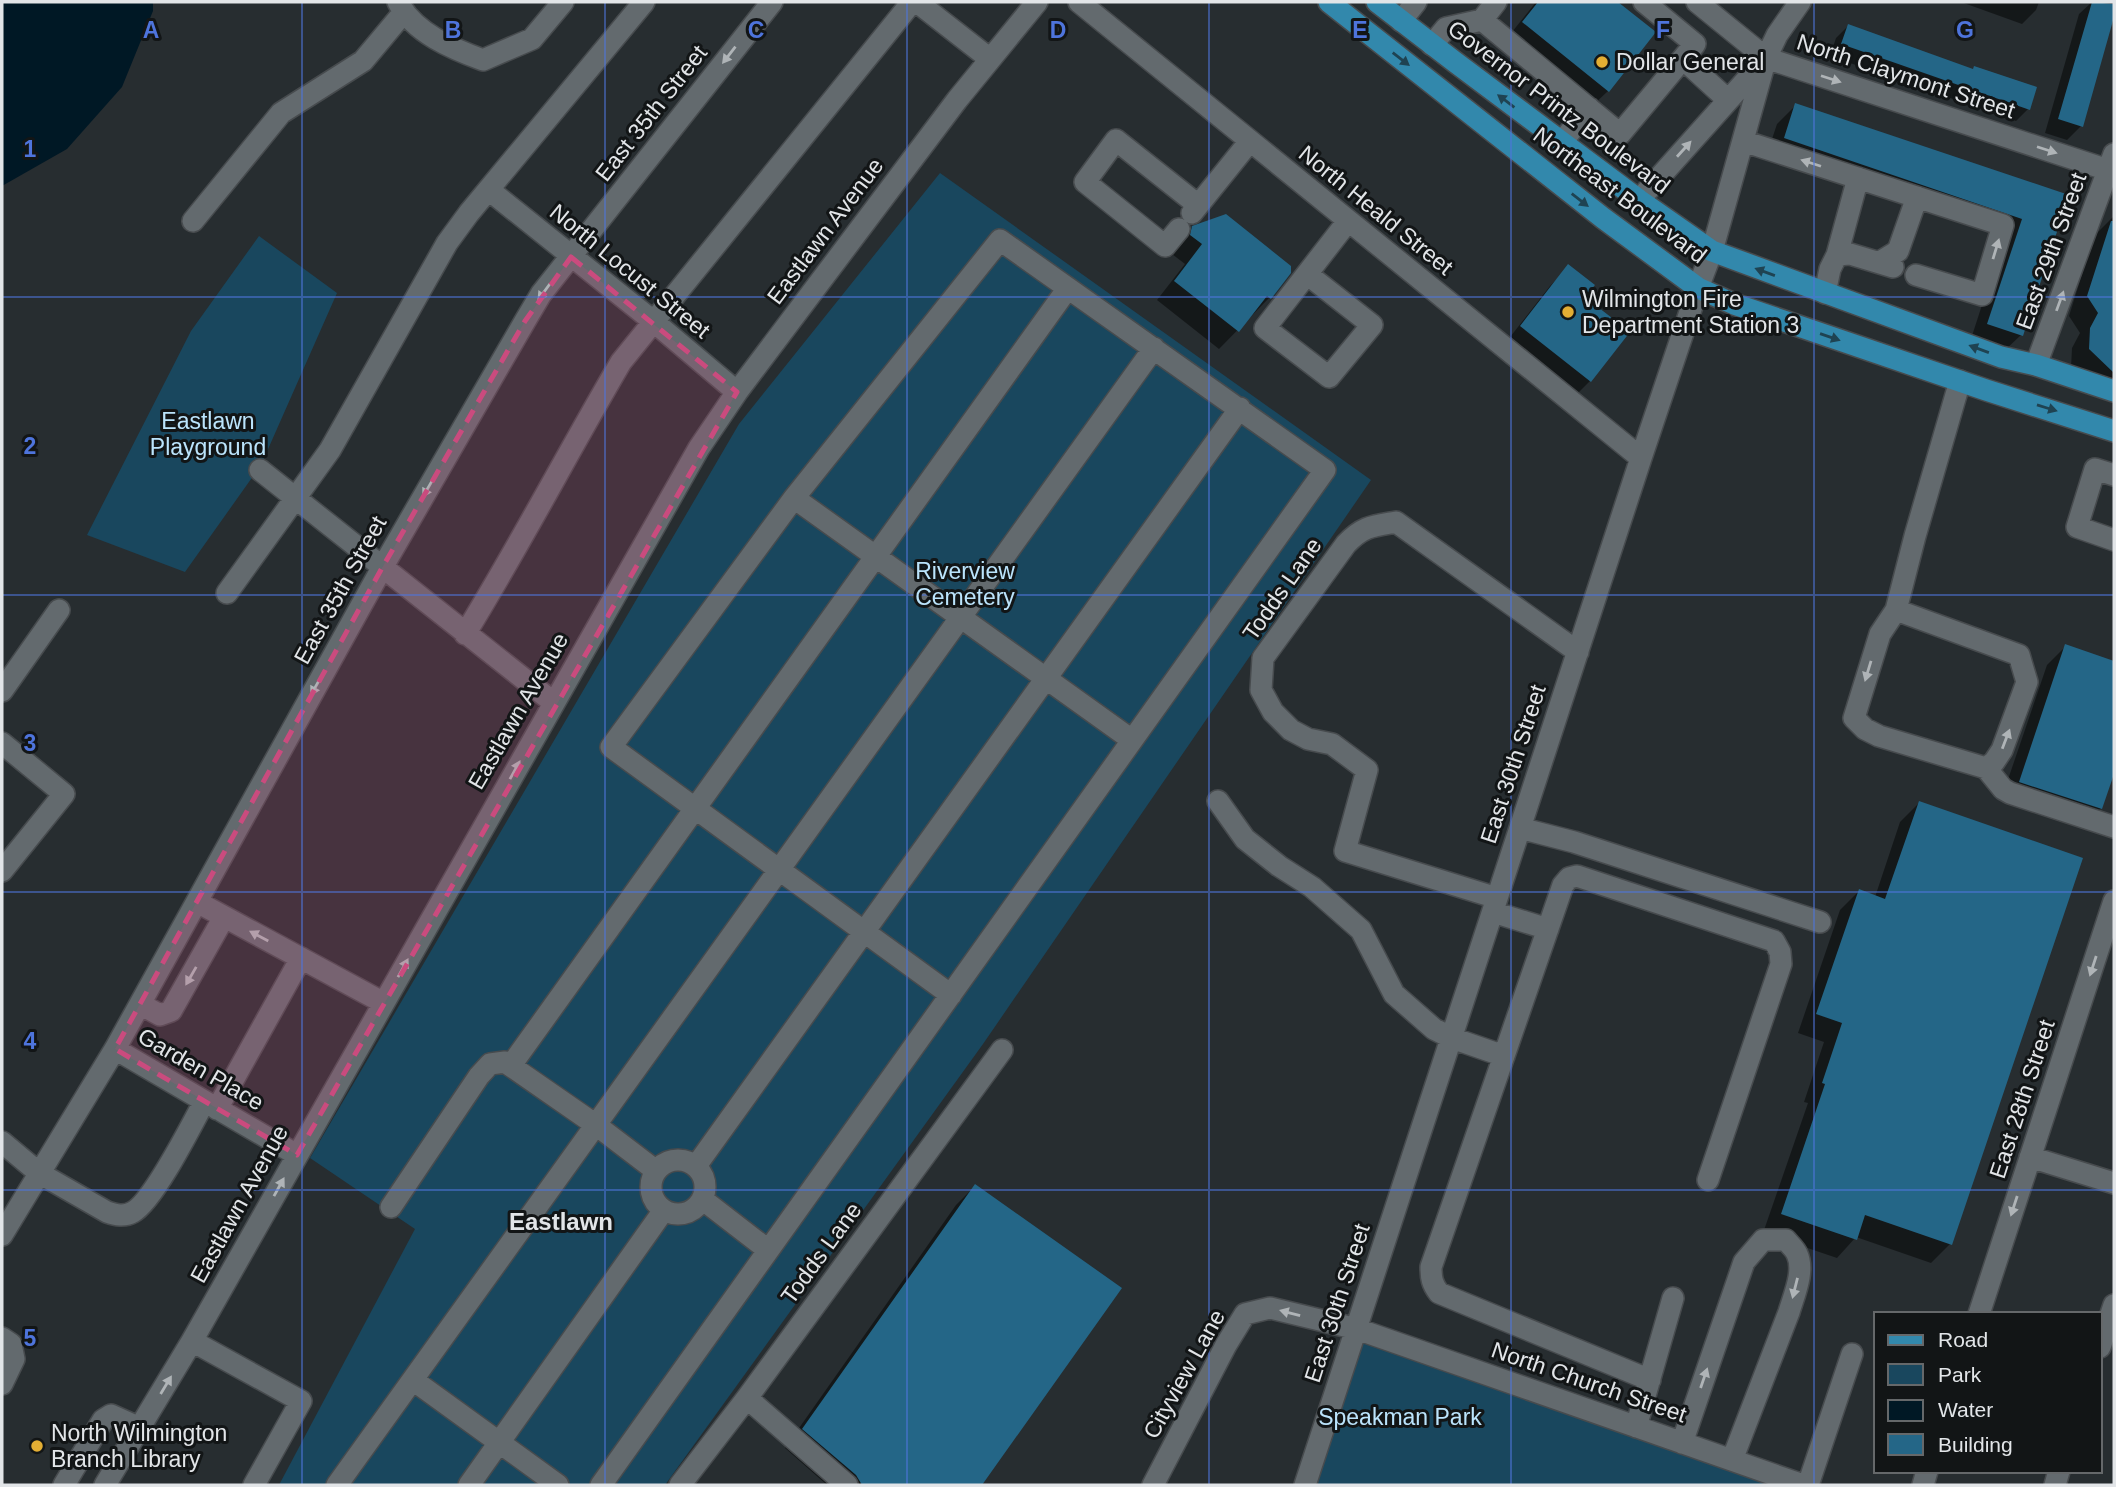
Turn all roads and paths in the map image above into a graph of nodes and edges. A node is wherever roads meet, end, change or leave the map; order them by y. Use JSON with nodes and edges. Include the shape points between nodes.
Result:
{"nodes":[{"id":1,"x":563,"y":2,"type":"edge"},
{"id":2,"x":643,"y":2,"type":"edge"},
{"id":3,"x":772,"y":2,"type":"edge"},
{"id":4,"x":915,"y":2,"type":"edge"},
{"id":5,"x":1037,"y":2,"type":"edge"},
{"id":6,"x":1079,"y":2,"type":"edge"},
{"id":7,"x":1329,"y":2,"type":"edge"},
{"id":8,"x":1377,"y":2,"type":"edge"},
{"id":9,"x":1416,"y":2,"type":"edge"},
{"id":10,"x":1496,"y":2,"type":"edge"},
{"id":11,"x":1644,"y":2,"type":"edge"},
{"id":12,"x":1697,"y":2,"type":"edge"},
{"id":13,"x":1800,"y":2,"type":"edge"},
{"id":14,"x":401,"y":7,"type":"edge"},
{"id":15,"x":1482,"y":20,"type":"junction"},
{"id":16,"x":1401,"y":21,"type":"junction"},
{"id":17,"x":1433,"y":45,"type":"junction"},
{"id":18,"x":1766,"y":58,"type":"junction"},
{"id":19,"x":990,"y":59,"type":"junction"},
{"id":20,"x":1682,"y":59,"type":"junction"},
{"id":21,"x":1728,"y":100,"type":"junction"},
{"id":22,"x":1589,"y":108,"type":"junction"},
{"id":23,"x":1250,"y":141,"type":"junction"},
{"id":24,"x":1743,"y":141,"type":"junction"},
{"id":25,"x":1562,"y":142,"type":"junction"},
{"id":26,"x":2112,"y":165,"type":"edge"},
{"id":27,"x":1858,"y":178,"type":"junction"},
{"id":28,"x":489,"y":191,"type":"junction"},
{"id":29,"x":1917,"y":197,"type":"junction"},
{"id":30,"x":1639,"y":200,"type":"junction"},
{"id":31,"x":1189,"y":216,"type":"junction"},
{"id":32,"x":1348,"y":220,"type":"junction"},
{"id":33,"x":193,"y":221,"type":"dead end"},
{"id":34,"x":1712,"y":251,"type":"junction"},
{"id":35,"x":1837,"y":255,"type":"junction"},
{"id":36,"x":571,"y":257,"type":"junction"},
{"id":37,"x":1307,"y":274,"type":"junction"},
{"id":38,"x":1916,"y":275,"type":"dead end"},
{"id":39,"x":1068,"y":288,"type":"junction"},
{"id":40,"x":1698,"y":288,"type":"junction"},
{"id":41,"x":1825,"y":293,"type":"junction"},
{"id":42,"x":653,"y":321,"type":"junction"},
{"id":43,"x":1154,"y":348,"type":"junction"},
{"id":44,"x":2036,"y":365,"type":"junction"},
{"id":45,"x":1960,"y":381,"type":"junction"},
{"id":46,"x":2114,"y":391,"type":"edge"},
{"id":47,"x":737,"y":392,"type":"junction"},
{"id":48,"x":1240,"y":408,"type":"junction"},
{"id":49,"x":2114,"y":430,"type":"edge"},
{"id":50,"x":1641,"y":458,"type":"junction"},
{"id":51,"x":260,"y":470,"type":"dead end"},
{"id":52,"x":2114,"y":475,"type":"edge"},
{"id":53,"x":794,"y":498,"type":"junction"},
{"id":54,"x":296,"y":500,"type":"junction"},
{"id":55,"x":2114,"y":540,"type":"edge"},
{"id":56,"x":876,"y":556,"type":"junction"},
{"id":57,"x":382,"y":568,"type":"junction"},
{"id":58,"x":227,"y":593,"type":"dead end"},
{"id":59,"x":59,"y":610,"type":"dead end"},
{"id":60,"x":1896,"y":610,"type":"junction"},
{"id":61,"x":961,"y":617,"type":"junction"},
{"id":62,"x":465,"y":634,"type":"junction"},
{"id":63,"x":1578,"y":652,"type":"junction"},
{"id":64,"x":1046,"y":678,"type":"junction"},
{"id":65,"x":2,"y":691,"type":"edge"},
{"id":66,"x":553,"y":702,"type":"junction"},
{"id":67,"x":1132,"y":740,"type":"junction"},
{"id":68,"x":2,"y":743,"type":"edge"},
{"id":69,"x":1986,"y":768,"type":"junction"},
{"id":70,"x":1218,"y":800,"type":"dead end"},
{"id":71,"x":695,"y":808,"type":"junction"},
{"id":72,"x":2114,"y":827,"type":"edge"},
{"id":73,"x":1520,"y":828,"type":"junction"},
{"id":74,"x":780,"y":870,"type":"junction"},
{"id":75,"x":2,"y":871,"type":"edge"},
{"id":76,"x":2114,"y":901,"type":"edge"},
{"id":77,"x":197,"y":902,"type":"junction"},
{"id":78,"x":1495,"y":905,"type":"junction"},
{"id":79,"x":224,"y":917,"type":"junction"},
{"id":80,"x":1819,"y":922,"type":"dead end"},
{"id":81,"x":1548,"y":929,"type":"junction"},
{"id":82,"x":865,"y":932,"type":"junction"},
{"id":83,"x":301,"y":958,"type":"junction"},
{"id":84,"x":951,"y":995,"type":"junction"},
{"id":85,"x":384,"y":1003,"type":"junction"},
{"id":86,"x":140,"y":1004,"type":"junction"},
{"id":87,"x":1452,"y":1038,"type":"junction"},
{"id":88,"x":115,"y":1049,"type":"junction"},
{"id":89,"x":1002,"y":1051,"type":"dead end"},
{"id":90,"x":1504,"y":1055,"type":"junction"},
{"id":91,"x":512,"y":1064,"type":"junction"},
{"id":92,"x":211,"y":1105,"type":"junction"},
{"id":93,"x":596,"y":1125,"type":"junction"},
{"id":94,"x":2,"y":1142,"type":"edge"},
{"id":95,"x":297,"y":1155,"type":"junction"},
{"id":96,"x":2030,"y":1157,"type":"junction"},
{"id":97,"x":696,"y":1166,"type":"junction"},
{"id":98,"x":655,"y":1171,"type":"junction"},
{"id":99,"x":39,"y":1173,"type":"junction"},
{"id":100,"x":1708,"y":1180,"type":"dead end"},
{"id":101,"x":2114,"y":1182,"type":"edge"},
{"id":102,"x":702,"y":1199,"type":"junction"},
{"id":103,"x":391,"y":1208,"type":"dead end"},
{"id":104,"x":664,"y":1210,"type":"junction"},
{"id":105,"x":2,"y":1235,"type":"edge"},
{"id":106,"x":768,"y":1250,"type":"junction"},
{"id":107,"x":1674,"y":1297,"type":"dead end"},
{"id":108,"x":2114,"y":1305,"type":"edge"},
{"id":109,"x":1980,"y":1312,"type":"edge"},
{"id":110,"x":1357,"y":1329,"type":"junction"},
{"id":111,"x":2,"y":1338,"type":"edge"},
{"id":112,"x":192,"y":1341,"type":"junction"},
{"id":113,"x":2102,"y":1341,"type":"edge"},
{"id":114,"x":1852,"y":1354,"type":"dead end"},
{"id":115,"x":413,"y":1380,"type":"junction"},
{"id":116,"x":1650,"y":1380,"type":"junction"},
{"id":117,"x":2,"y":1384,"type":"edge"},
{"id":118,"x":747,"y":1398,"type":"junction"},
{"id":119,"x":1636,"y":1427,"type":"junction"},
{"id":120,"x":139,"y":1428,"type":"junction"},
{"id":121,"x":499,"y":1443,"type":"junction"},
{"id":122,"x":1682,"y":1443,"type":"junction"},
{"id":123,"x":1732,"y":1460,"type":"junction"},
{"id":124,"x":64,"y":1485,"type":"edge"},
{"id":125,"x":105,"y":1485,"type":"edge"},
{"id":126,"x":254,"y":1485,"type":"edge"},
{"id":127,"x":337,"y":1485,"type":"edge"},
{"id":128,"x":468,"y":1485,"type":"edge"},
{"id":129,"x":558,"y":1485,"type":"edge"},
{"id":130,"x":601,"y":1485,"type":"edge"},
{"id":131,"x":680,"y":1485,"type":"edge"},
{"id":132,"x":847,"y":1485,"type":"edge"},
{"id":133,"x":1153,"y":1485,"type":"edge"},
{"id":134,"x":1305,"y":1485,"type":"edge"},
{"id":135,"x":1805,"y":1485,"type":"edge"}],
"edges":[{"from":1,"to":14,"type":"street","via":[[532,39],[483,61],[444,46]]},
{"from":2,"to":28,"type":"street"},
{"from":3,"to":36,"type":"street","name":"East 35th Street","one_way":true},
{"from":4,"to":19,"type":"street"},
{"from":4,"to":42,"type":"street"},
{"from":5,"to":19,"type":"street","name":"Eastlawn Avenue"},
{"from":6,"to":23,"type":"street","name":"North Heald Street"},
{"from":7,"to":40,"type":"main road","name":"Northeast Boulevard","one_way":true},
{"from":8,"to":16,"type":"main road","name":"Governor Printz Boulevard"},
{"from":9,"to":16,"type":"street"},
{"from":10,"to":15,"type":"street"},
{"from":11,"to":20,"type":"street","via":[[1695,44]]},
{"from":12,"to":18,"type":"street","name":"North Claymont Street"},
{"from":13,"to":18,"type":"street"},
{"from":14,"to":33,"type":"street","via":[[363,61],[281,113]]},
{"from":15,"to":17,"type":"street","via":[[1447,28]]},
{"from":15,"to":22,"type":"street"},
{"from":16,"to":17,"type":"main road","name":"Governor Printz Boulevard"},
{"from":25,"to":17,"type":"main road","name":"Governor Printz Boulevard","one_way":true},
{"from":18,"to":21,"type":"street"},
{"from":18,"to":24,"type":"street","name":"East 30th Street"},
{"from":18,"to":26,"type":"street","name":"North Claymont Street","one_way":true},
{"from":19,"to":47,"type":"street","name":"Eastlawn Avenue"},
{"from":20,"to":21,"type":"street"},
{"from":20,"to":22,"type":"street","via":[[1620,134]]},
{"from":30,"to":21,"type":"street","one_way":true},
{"from":22,"to":25,"type":"street"},
{"from":23,"to":31,"type":"street"},
{"from":23,"to":32,"type":"street","name":"North Heald Street"},
{"from":27,"to":24,"type":"street","one_way":true},
{"from":24,"to":34,"type":"street","name":"East 30th Street"},
{"from":25,"to":30,"type":"main road","name":"Governor Printz Boulevard"},
{"from":44,"to":26,"type":"street","name":"East 29th Street","one_way":true},
{"from":27,"to":29,"type":"street"},
{"from":27,"to":35,"type":"street"},
{"from":28,"to":36,"type":"street","name":"North Locust Street"},
{"from":28,"to":54,"type":"street","via":[[435,262],[330,450]]},
{"from":29,"to":35,"type":"street","via":[[1899,251],[1887,265],[1850,254]]},
{"from":38,"to":29,"type":"street","one_way":true,"via":[[1982,295],[2003,225]]},
{"from":30,"to":34,"type":"main road","name":"Governor Printz Boulevard"},
{"from":31,"to":31,"type":"street","via":[[1165,246],[1084,182],[1116,140]]},
{"from":32,"to":37,"type":"street"},
{"from":32,"to":50,"type":"street","name":"North Heald Street"},
{"from":34,"to":40,"type":"street","name":"East 30th Street"},
{"from":41,"to":34,"type":"main road","name":"Northeast Boulevard","one_way":true},
{"from":35,"to":41,"type":"street"},
{"from":36,"to":42,"type":"street","name":"North Locust Street"},
{"from":36,"to":57,"type":"street","name":"East 35th Street","one_way":true,"via":[[541,294]]},
{"from":37,"to":37,"type":"street","via":[[1265,328],[1329,377],[1372,325]]},
{"from":39,"to":43,"type":"street"},
{"from":39,"to":53,"type":"street","via":[[1000,240]]},
{"from":39,"to":56,"type":"street"},
{"from":40,"to":45,"type":"main road","name":"Northeast Boulevard","one_way":true},
{"from":40,"to":50,"type":"street","name":"East 30th Street"},
{"from":44,"to":41,"type":"main road","name":"Northeast Boulevard","one_way":true,"via":[[2000,357]]},
{"from":42,"to":47,"type":"street","name":"North Locust Street"},
{"from":42,"to":62,"type":"street","via":[[621,362]]},
{"from":43,"to":48,"type":"street"},
{"from":43,"to":61,"type":"street"},
{"from":44,"to":46,"type":"main road","name":"Northeast Boulevard"},
{"from":45,"to":49,"type":"main road","name":"Northeast Boulevard","one_way":true},
{"from":45,"to":60,"type":"street"},
{"from":47,"to":66,"type":"street","name":"Eastlawn Avenue","via":[[699,448]]},
{"from":48,"to":64,"type":"street"},
{"from":48,"to":67,"type":"street","via":[[1325,470]]},
{"from":50,"to":63,"type":"street","name":"East 30th Street"},
{"from":51,"to":54,"type":"street"},
{"from":52,"to":55,"type":"street","via":[[2095,469],[2077,527]]},
{"from":53,"to":56,"type":"street"},
{"from":53,"to":71,"type":"street","via":[[611,747]]},
{"from":54,"to":57,"type":"street"},
{"from":54,"to":58,"type":"street"},
{"from":56,"to":61,"type":"street"},
{"from":56,"to":71,"type":"street"},
{"from":57,"to":62,"type":"street"},
{"from":57,"to":77,"type":"street","name":"East 35th Street","one_way":true},
{"from":59,"to":65,"type":"street"},
{"from":69,"to":60,"type":"street","one_way":true,"via":[[2002,750],[2027,682],[2019,655]]},
{"from":60,"to":69,"type":"street","one_way":true,"via":[[1880,634],[1854,718],[1878,736]]},
{"from":61,"to":64,"type":"street"},
{"from":61,"to":74,"type":"street"},
{"from":62,"to":66,"type":"street"},
{"from":63,"to":73,"type":"street","name":"East 30th Street"},
{"from":63,"to":78,"type":"street","name":"Todds Lane","via":[[1396,522],[1357,531],[1263,658],[1261,690],[1273,712],[1291,730],[1332,744],[1367,770],[1346,851]]},
{"from":64,"to":67,"type":"street"},
{"from":64,"to":82,"type":"street"},
{"from":85,"to":66,"type":"street","name":"Eastlawn Avenue","one_way":true},
{"from":67,"to":84,"type":"street"},
{"from":68,"to":75,"type":"street","via":[[64,794]]},
{"from":69,"to":72,"type":"street","via":[[2010,793]]},
{"from":70,"to":87,"type":"street","via":[[1245,839],[1361,930],[1394,994],[1434,1029]]},
{"from":71,"to":74,"type":"street"},
{"from":71,"to":91,"type":"street"},
{"from":73,"to":78,"type":"street","name":"East 30th Street"},
{"from":73,"to":80,"type":"street"},
{"from":74,"to":82,"type":"street"},
{"from":74,"to":93,"type":"street"},
{"from":76,"to":96,"type":"street","name":"East 28th Street","one_way":true},
{"from":77,"to":79,"type":"street"},
{"from":77,"to":86,"type":"street","name":"East 35th Street"},
{"from":78,"to":81,"type":"street"},
{"from":78,"to":87,"type":"street","name":"East 30th Street"},
{"from":83,"to":79,"type":"street","one_way":true},
{"from":79,"to":86,"type":"street","one_way":true,"via":[[171,1012],[160,1015]]},
{"from":81,"to":90,"type":"street"},
{"from":81,"to":100,"type":"street","via":[[1563,885],[1577,876],[1774,941],[1781,964]]},
{"from":82,"to":84,"type":"street"},
{"from":82,"to":97,"type":"street"},
{"from":83,"to":85,"type":"street"},
{"from":83,"to":92,"type":"street"},
{"from":84,"to":106,"type":"street"},
{"from":85,"to":95,"type":"street","name":"Eastlawn Avenue"},
{"from":86,"to":88,"type":"street","name":"East 35th Street"},
{"from":87,"to":90,"type":"street"},
{"from":87,"to":110,"type":"street","name":"East 30th Street"},
{"from":88,"to":92,"type":"street","name":"Garden Place"},
{"from":88,"to":99,"type":"street","name":"East 35th Street"},
{"from":89,"to":118,"type":"street","name":"Todds Lane"},
{"from":90,"to":116,"type":"street","via":[[1432,1267],[1433,1286],[1439,1293]]},
{"from":91,"to":93,"type":"street"},
{"from":91,"to":103,"type":"street","via":[[490,1064],[479,1076]]},
{"from":92,"to":95,"type":"street","name":"Garden Place"},
{"from":92,"to":99,"type":"street","via":[[148,1198],[130,1214],[107,1212]]},
{"from":93,"to":98,"type":"street"},
{"from":93,"to":115,"type":"street"},
{"from":94,"to":99,"type":"street"},
{"from":112,"to":95,"type":"street","name":"Eastlawn Avenue","one_way":true},
{"from":96,"to":101,"type":"street"},
{"from":96,"to":109,"type":"street","name":"East 28th Street","one_way":true},
{"from":97,"to":98,"type":"street","via":[[679,1159]]},
{"from":97,"to":102,"type":"street","via":[[705,1182]]},
{"from":98,"to":104,"type":"street","via":[[652,1197]]},
{"from":99,"to":105,"type":"street","name":"East 35th Street"},
{"from":102,"to":104,"type":"street","via":[[681,1214]]},
{"from":102,"to":106,"type":"street"},
{"from":104,"to":121,"type":"street"},
{"from":106,"to":130,"type":"street"},
{"from":107,"to":116,"type":"street"},
{"from":108,"to":113,"type":"street"},
{"from":110,"to":119,"type":"street","name":"North Church Street"},
{"from":110,"to":133,"type":"street","name":"Cityview Lane","one_way":true,"via":[[1270,1308],[1245,1314]]},
{"from":110,"to":134,"type":"street","name":"East 30th Street"},
{"from":111,"to":117,"type":"street","via":[[11,1344],[14,1359]]},
{"from":120,"to":112,"type":"street","name":"Eastlawn Avenue","one_way":true},
{"from":112,"to":126,"type":"street","via":[[301,1401]]},
{"from":114,"to":135,"type":"street"},
{"from":115,"to":121,"type":"street"},
{"from":115,"to":127,"type":"street"},
{"from":116,"to":119,"type":"street"},
{"from":118,"to":131,"type":"street","name":"Todds Lane"},
{"from":118,"to":132,"type":"street"},
{"from":119,"to":122,"type":"street","name":"North Church Street"},
{"from":120,"to":124,"type":"street","via":[[111,1415],[103,1420]]},
{"from":120,"to":125,"type":"street","name":"Eastlawn Avenue"},
{"from":121,"to":128,"type":"street"},
{"from":121,"to":129,"type":"street"},
{"from":122,"to":123,"type":"street","name":"North Church Street"},
{"from":122,"to":123,"type":"street","one_way":true,"via":[[1744,1262],[1763,1240],[1786,1240],[1800,1269],[1789,1312]]},
{"from":123,"to":135,"type":"street","name":"North Church Street"}]}
